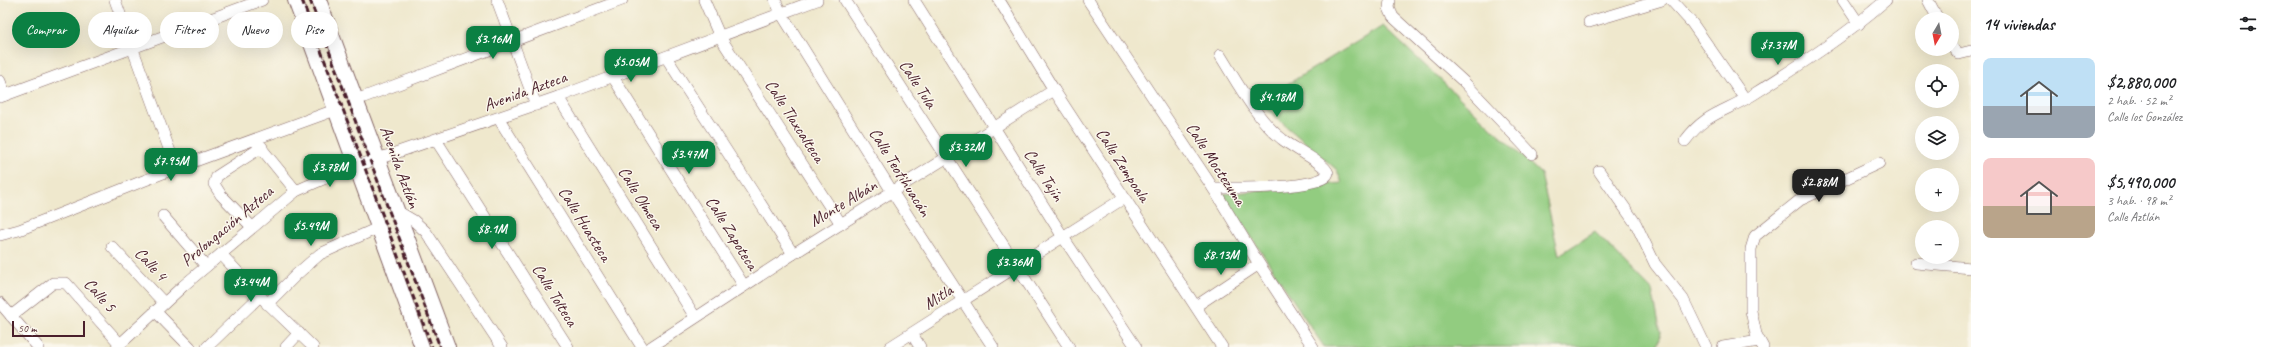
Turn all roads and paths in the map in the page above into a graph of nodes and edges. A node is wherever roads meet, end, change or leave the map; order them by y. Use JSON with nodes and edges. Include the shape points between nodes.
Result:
{"nodes":[{"id":1,"x":115,"y":0,"type":"edge"},
{"id":2,"x":262,"y":0,"type":"edge"},
{"id":3,"x":294,"y":0,"type":"edge"},
{"id":4,"x":319,"y":0,"type":"edge"},
{"id":5,"x":497,"y":0,"type":"edge"},
{"id":6,"x":622,"y":0,"type":"edge"},
{"id":7,"x":704,"y":0,"type":"edge"},
{"id":8,"x":775,"y":0,"type":"edge"},
{"id":9,"x":817,"y":0,"type":"edge"},
{"id":10,"x":844,"y":0,"type":"edge"},
{"id":11,"x":914,"y":0,"type":"edge"},
{"id":12,"x":999,"y":0,"type":"edge"},
{"id":13,"x":1088,"y":0,"type":"edge"},
{"id":14,"x":1390,"y":0,"type":"edge"},
{"id":15,"x":1662,"y":0,"type":"edge"},
{"id":16,"x":1671,"y":0,"type":"edge"},
{"id":17,"x":1843,"y":0,"type":"edge"},
{"id":18,"x":1886,"y":0,"type":"edge"},
{"id":19,"x":1928,"y":0,"type":"edge"},
{"id":20,"x":119,"y":12,"type":"edge"},
{"id":21,"x":1934,"y":12,"type":"edge"},
{"id":22,"x":781,"y":13,"type":"junction"},
{"id":23,"x":1589,"y":22,"type":"dead end"},
{"id":24,"x":1859,"y":24,"type":"junction"},
{"id":25,"x":720,"y":37,"type":"junction"},
{"id":26,"x":152,"y":40,"type":"edge"},
{"id":27,"x":512,"y":41,"type":"junction"},
{"id":28,"x":129,"y":48,"type":"edge"},
{"id":29,"x":132,"y":48,"type":"edge"},
{"id":30,"x":1971,"y":51,"type":"edge"},
{"id":31,"x":1959,"y":53,"type":"edge"},
{"id":32,"x":1220,"y":55,"type":"dead end"},
{"id":33,"x":666,"y":57,"type":"junction"},
{"id":34,"x":613,"y":77,"type":"junction"},
{"id":35,"x":0,"y":82,"type":"edge"},
{"id":36,"x":1054,"y":90,"type":"junction"},
{"id":37,"x":3,"y":96,"type":"edge"},
{"id":38,"x":558,"y":98,"type":"junction"},
{"id":39,"x":1745,"y":99,"type":"junction"},
{"id":40,"x":356,"y":100,"type":"junction"},
{"id":41,"x":536,"y":105,"type":"junction"},
{"id":42,"x":335,"y":110,"type":"junction"},
{"id":43,"x":500,"y":119,"type":"junction"},
{"id":44,"x":994,"y":128,"type":"junction"},
{"id":45,"x":436,"y":140,"type":"junction"},
{"id":46,"x":1685,"y":141,"type":"dead end"},
{"id":47,"x":258,"y":143,"type":"junction"},
{"id":48,"x":1532,"y":154,"type":"dead end"},
{"id":49,"x":946,"y":158,"type":"junction"},
{"id":50,"x":378,"y":160,"type":"junction"},
{"id":51,"x":1879,"y":163,"type":"dead end"},
{"id":52,"x":356,"y":166,"type":"junction"},
{"id":53,"x":176,"y":168,"type":"junction"},
{"id":54,"x":1599,"y":172,"type":"dead end"},
{"id":55,"x":1213,"y":188,"type":"junction"},
{"id":56,"x":296,"y":190,"type":"junction"},
{"id":57,"x":892,"y":193,"type":"junction"},
{"id":58,"x":1124,"y":198,"type":"junction"},
{"id":59,"x":397,"y":211,"type":"junction"},
{"id":60,"x":163,"y":216,"type":"dead end"},
{"id":61,"x":841,"y":224,"type":"junction"},
{"id":62,"x":252,"y":227,"type":"junction"},
{"id":63,"x":380,"y":227,"type":"junction"},
{"id":64,"x":0,"y":235,"type":"edge"},
{"id":65,"x":1063,"y":237,"type":"junction"},
{"id":66,"x":112,"y":247,"type":"dead end"},
{"id":67,"x":221,"y":254,"type":"junction"},
{"id":68,"x":793,"y":254,"type":"junction"},
{"id":69,"x":1258,"y":264,"type":"junction"},
{"id":70,"x":1927,"y":264,"type":"edge"},
{"id":71,"x":206,"y":266,"type":"junction"},
{"id":72,"x":1017,"y":267,"type":"junction"},
{"id":73,"x":1971,"y":268,"type":"edge"},
{"id":74,"x":744,"y":286,"type":"junction"},
{"id":75,"x":264,"y":300,"type":"junction"},
{"id":76,"x":962,"y":301,"type":"junction"},
{"id":77,"x":0,"y":303,"type":"edge"},
{"id":78,"x":164,"y":303,"type":"junction"},
{"id":79,"x":1196,"y":306,"type":"junction"},
{"id":80,"x":155,"y":311,"type":"junction"},
{"id":81,"x":11,"y":316,"type":"junction"},
{"id":82,"x":696,"y":317,"type":"junction"},
{"id":83,"x":299,"y":333,"type":"junction"},
{"id":84,"x":912,"y":334,"type":"junction"},
{"id":85,"x":1761,"y":344,"type":"edge"},
{"id":86,"x":119,"y":345,"type":"edge"},
{"id":87,"x":38,"y":347,"type":"edge"},
{"id":88,"x":190,"y":347,"type":"edge"},
{"id":89,"x":207,"y":347,"type":"edge"},
{"id":90,"x":286,"y":347,"type":"edge"},
{"id":91,"x":313,"y":347,"type":"edge"},
{"id":92,"x":422,"y":347,"type":"edge"},
{"id":93,"x":448,"y":347,"type":"edge"},
{"id":94,"x":502,"y":347,"type":"edge"},
{"id":95,"x":568,"y":347,"type":"edge"},
{"id":96,"x":642,"y":347,"type":"edge"},
{"id":97,"x":651,"y":347,"type":"edge"},
{"id":98,"x":890,"y":347,"type":"edge"},
{"id":99,"x":920,"y":347,"type":"edge"},
{"id":100,"x":993,"y":347,"type":"edge"},
{"id":101,"x":1068,"y":347,"type":"edge"},
{"id":102,"x":1136,"y":347,"type":"edge"},
{"id":103,"x":1222,"y":347,"type":"edge"},
{"id":104,"x":1314,"y":347,"type":"edge"},
{"id":105,"x":1706,"y":347,"type":"edge"},
{"id":106,"x":1723,"y":347,"type":"edge"}],
"edges":[{"from":1,"to":20,"type":"street"},
{"from":2,"to":26,"type":"street"},
{"from":3,"to":42,"type":"main road"},
{"from":4,"to":40,"type":"main road","name":"Avenida Aztlán"},
{"from":5,"to":27,"type":"street"},
{"from":6,"to":27,"type":"street"},
{"from":7,"to":25,"type":"street","name":"Calle Tlaxcalteca"},
{"from":8,"to":22,"type":"street","name":"Calle Teotihuacán"},
{"from":9,"to":22,"type":"street","name":"Avenida Azteca"},
{"from":10,"to":49,"type":"street","name":"Calle Tula"},
{"from":11,"to":44,"type":"street","name":"Calle Tajín"},
{"from":12,"to":36,"type":"street","name":"Calle Zempoala"},
{"from":13,"to":55,"type":"street","name":"Calle Moctezuma"},
{"from":14,"to":48,"type":"street","via":[[1389,8],[1393,17],[1464,82]]},
{"from":15,"to":23,"type":"street"},
{"from":16,"to":39,"type":"street","via":[[1692,23]]},
{"from":17,"to":24,"type":"street"},
{"from":18,"to":24,"type":"street"},
{"from":19,"to":21,"type":"street"},
{"from":22,"to":25,"type":"street","name":"Avenida Azteca"},
{"from":22,"to":57,"type":"street","name":"Calle Teotihuacán"},
{"from":24,"to":39,"type":"street"},
{"from":25,"to":33,"type":"street","name":"Avenida Azteca"},
{"from":25,"to":61,"type":"street","name":"Calle Tlaxcalteca"},
{"from":27,"to":40,"type":"street"},
{"from":27,"to":41,"type":"street"},
{"from":28,"to":37,"type":"street"},
{"from":29,"to":53,"type":"street"},
{"from":30,"to":31,"type":"street"},
{"from":32,"to":55,"type":"street","via":[[1242,92],[1271,129],[1290,146],[1321,165],[1328,173],[1327,178],[1322,181],[1299,185]]},
{"from":33,"to":34,"type":"street","name":"Avenida Azteca"},
{"from":33,"to":68,"type":"street"},
{"from":34,"to":38,"type":"street","name":"Avenida Azteca"},
{"from":34,"to":74,"type":"street","name":"Calle Zapoteca"},
{"from":35,"to":37,"type":"street"},
{"from":36,"to":44,"type":"street","name":"Monte Albán"},
{"from":36,"to":58,"type":"street","name":"Calle Zempoala"},
{"from":38,"to":41,"type":"street","name":"Avenida Azteca"},
{"from":38,"to":82,"type":"street","name":"Calle Olmeca"},
{"from":39,"to":46,"type":"street","via":[[1711,115]]},
{"from":40,"to":50,"type":"main road","name":"Avenida Aztlán"},
{"from":41,"to":43,"type":"street","name":"Avenida Azteca"},
{"from":42,"to":47,"type":"street"},
{"from":42,"to":52,"type":"main road"},
{"from":43,"to":45,"type":"street","name":"Avenida Azteca"},
{"from":43,"to":96,"type":"street","name":"Calle Huasteca"},
{"from":44,"to":49,"type":"street","name":"Monte Albán"},
{"from":44,"to":65,"type":"street","name":"Calle Tajín"},
{"from":45,"to":50,"type":"street","name":"Avenida Azteca"},
{"from":45,"to":95,"type":"street","name":"Calle Tolteca"},
{"from":47,"to":53,"type":"street"},
{"from":47,"to":56,"type":"street"},
{"from":47,"to":62,"type":"street","via":[[217,176],[214,184],[221,195]]},
{"from":49,"to":57,"type":"street","name":"Monte Albán"},
{"from":49,"to":72,"type":"street","name":"Calle Tula"},
{"from":50,"to":52,"type":"street","name":"Prolongación Azteca"},
{"from":50,"to":59,"type":"main road","name":"Avenida Aztlán"},
{"from":51,"to":85,"type":"street","via":[[1800,200],[1755,236],[1751,249],[1751,311]]},
{"from":52,"to":56,"type":"street","name":"Prolongación Azteca"},
{"from":52,"to":63,"type":"main road"},
{"from":53,"to":64,"type":"street","via":[[19,230]]},
{"from":54,"to":105,"type":"street","via":[[1636,224],[1654,264],[1683,299]]},
{"from":55,"to":69,"type":"street","name":"Calle Moctezuma"},
{"from":56,"to":62,"type":"street","name":"Prolongación Azteca"},
{"from":57,"to":61,"type":"street","name":"Monte Albán"},
{"from":57,"to":76,"type":"street","name":"Calle Teotihuacán"},
{"from":58,"to":65,"type":"street","name":"Mitla"},
{"from":58,"to":79,"type":"street","name":"Calle Zempoala"},
{"from":59,"to":93,"type":"main road","name":"Avenida Aztlán"},
{"from":59,"to":94,"type":"street","via":[[426,232]]},
{"from":60,"to":71,"type":"street"},
{"from":61,"to":68,"type":"street","name":"Monte Albán"},
{"from":62,"to":67,"type":"street","name":"Prolongación Azteca"},
{"from":63,"to":75,"type":"street","via":[[320,254]]},
{"from":63,"to":92,"type":"main road"},
{"from":65,"to":72,"type":"street","name":"Mitla"},
{"from":65,"to":102,"type":"street","name":"Calle Tajín"},
{"from":66,"to":78,"type":"street","name":"Calle 4"},
{"from":67,"to":71,"type":"street","name":"Prolongación Azteca"},
{"from":67,"to":75,"type":"street"},
{"from":68,"to":74,"type":"street","name":"Monte Albán"},
{"from":69,"to":79,"type":"street"},
{"from":69,"to":104,"type":"street","name":"Calle Moctezuma"},
{"from":70,"to":73,"type":"street"},
{"from":71,"to":78,"type":"street","name":"Prolongación Azteca"},
{"from":72,"to":76,"type":"street","name":"Mitla"},
{"from":72,"to":101,"type":"street","name":"Calle Tula"},
{"from":74,"to":82,"type":"street","name":"Monte Albán"},
{"from":75,"to":83,"type":"street"},
{"from":75,"to":89,"type":"street"},
{"from":76,"to":84,"type":"street","name":"Mitla"},
{"from":76,"to":100,"type":"street","name":"Calle Teotihuacán"},
{"from":77,"to":81,"type":"street"},
{"from":78,"to":80,"type":"street","name":"Prolongación Azteca"},
{"from":79,"to":103,"type":"street","name":"Calle Zempoala"},
{"from":80,"to":86,"type":"street","name":"Prolongación Azteca"},
{"from":80,"to":88,"type":"street"},
{"from":81,"to":86,"type":"street","name":"Calle 5","via":[[53,284],[66,283]]},
{"from":81,"to":87,"type":"street"},
{"from":82,"to":97,"type":"street","name":"Monte Albán"},
{"from":83,"to":90,"type":"street"},
{"from":83,"to":91,"type":"street"},
{"from":84,"to":98,"type":"street","name":"Mitla"},
{"from":84,"to":99,"type":"street"},
{"from":85,"to":106,"type":"street"}]}
